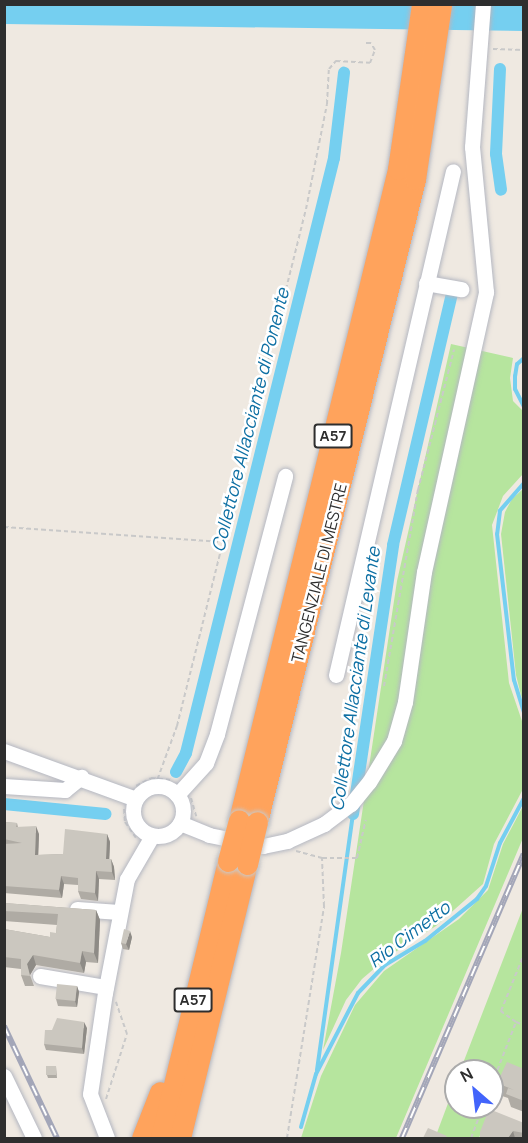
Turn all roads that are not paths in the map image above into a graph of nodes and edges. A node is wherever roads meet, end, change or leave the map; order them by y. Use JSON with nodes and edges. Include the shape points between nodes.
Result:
{"nodes":[{"id":1,"x":422,"y":4,"type":"edge"},
{"id":2,"x":441,"y":4,"type":"edge"},
{"id":3,"x":483,"y":4,"type":"edge"},
{"id":4,"x":427,"y":51,"type":"junction"},
{"id":5,"x":453,"y":171,"type":"dead end"},
{"id":6,"x":426,"y":283,"type":"junction"},
{"id":7,"x":453,"y":288,"type":"dead end"},
{"id":8,"x":285,"y":476,"type":"dead end"},
{"id":9,"x":336,"y":675,"type":"dead end"},
{"id":10,"x":4,"y":751,"type":"edge"},
{"id":11,"x":81,"y":777,"type":"junction"},
{"id":12,"x":4,"y":786,"type":"edge"},
{"id":13,"x":177,"y":795,"type":"junction"},
{"id":14,"x":136,"y":799,"type":"junction"},
{"id":15,"x":180,"y":823,"type":"junction"},
{"id":16,"x":152,"y":836,"type":"junction"},
{"id":17,"x":237,"y":863,"type":"junction"},
{"id":18,"x":62,"y":908,"type":"edge"},
{"id":19,"x":119,"y":912,"type":"junction"},
{"id":20,"x":40,"y":976,"type":"dead end"},
{"id":21,"x":108,"y":991,"type":"junction"},
{"id":22,"x":214,"y":997,"type":"junction"},
{"id":23,"x":187,"y":1025,"type":"junction"},
{"id":24,"x":4,"y":1076,"type":"edge"},
{"id":25,"x":34,"y":1138,"type":"edge"},
{"id":26,"x":107,"y":1138,"type":"edge"},
{"id":27,"x":142,"y":1138,"type":"edge"},
{"id":28,"x":161,"y":1138,"type":"edge"},
{"id":29,"x":180,"y":1138,"type":"edge"},
{"id":30,"x":194,"y":1138,"type":"edge"}],
"edges":[{"from":1,"to":4,"type":"highway","name":"TANGENZIALE DI MESTRE","number":"A57"},
{"from":2,"to":4,"type":"highway","name":"TANGENZIALE DI MESTRE","number":"A57"},
{"from":3,"to":15,"type":"street","via":[[472,147],[486,292],[423,572],[405,702],[394,741],[375,773],[342,811],[287,842],[263,846],[209,835]]},
{"from":4,"to":17,"type":"highway","name":"TANGENZIALE DI MESTRE","number":"A57","bridge":true,"via":[[415,179]]},
{"from":5,"to":6,"type":"street"},
{"from":6,"to":7,"type":"street"},
{"from":6,"to":9,"type":"street"},
{"from":8,"to":13,"type":"street","via":[[218,734],[206,763]]},
{"from":10,"to":11,"type":"street"},
{"from":11,"to":12,"type":"street","via":[[65,790]]},
{"from":11,"to":14,"type":"street"},
{"from":13,"to":14,"type":"street","via":[[155,786]]},
{"from":13,"to":15,"type":"street","via":[[183,808]]},
{"from":14,"to":16,"type":"street","via":[[136,824]]},
{"from":15,"to":16,"type":"street","via":[[168,834]]},
{"from":16,"to":19,"type":"street","via":[[127,879]]},
{"from":17,"to":22,"type":"highway","name":"TANGENZIALE DI MESTRE","number":"A57"},
{"from":17,"to":23,"type":"highway","name":"TANGENZIALE DI MESTRE","number":"A57"},
{"from":18,"to":19,"type":"street"},
{"from":19,"to":21,"type":"street"},
{"from":20,"to":21,"type":"street"},
{"from":21,"to":26,"type":"street","via":[[90,1094]]},
{"from":22,"to":29,"type":"highway","name":"TANGENZIALE DI MESTRE","number":"A57"},
{"from":22,"to":30,"type":"highway","number":"A57"},
{"from":23,"to":27,"type":"highway","number":"A57"},
{"from":23,"to":28,"type":"highway","name":"TANGENZIALE DI MESTRE","number":"A57"},
{"from":24,"to":25,"type":"street"}]}
